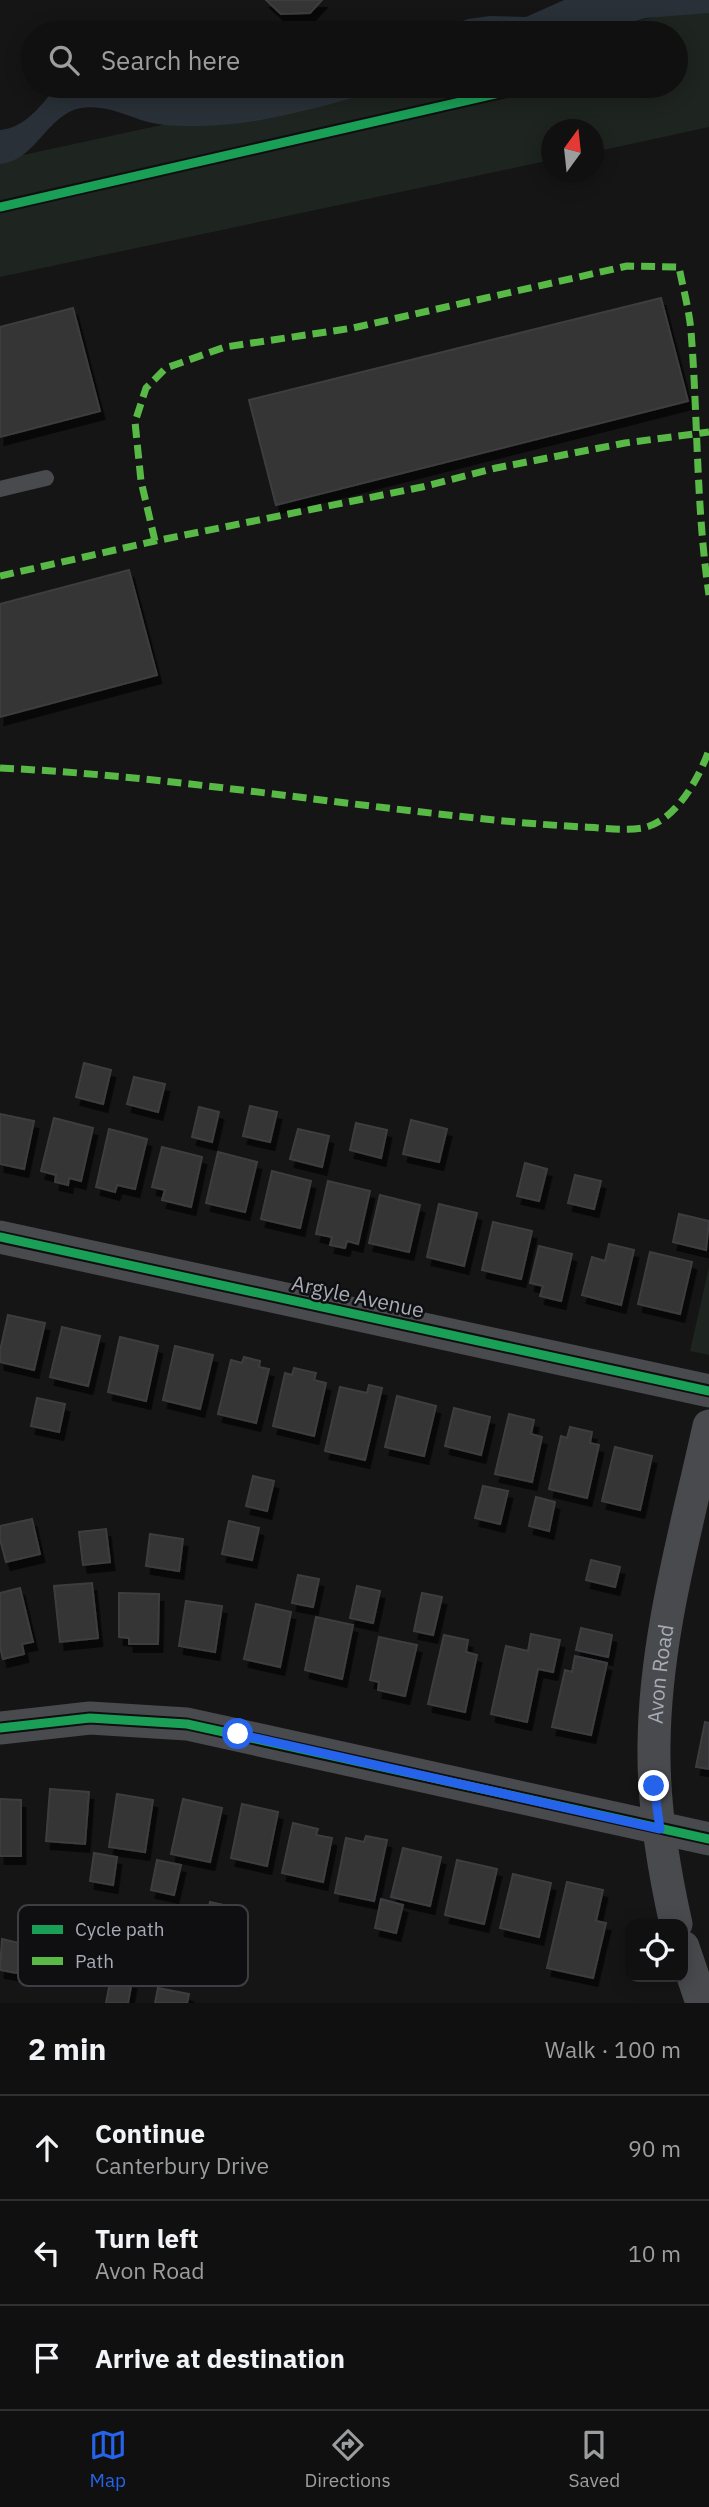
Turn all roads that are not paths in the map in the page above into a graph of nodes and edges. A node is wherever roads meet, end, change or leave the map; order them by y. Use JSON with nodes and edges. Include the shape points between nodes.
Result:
{"nodes":[{"id":1,"x":46,"y":478,"type":"dead end"},
{"id":2,"x":0,"y":489,"type":"edge"},
{"id":3,"x":0,"y":1237,"type":"edge"},
{"id":4,"x":709,"y":1391,"type":"edge"},
{"id":5,"x":709,"y":1426,"type":"edge"},
{"id":6,"x":0,"y":1728,"type":"edge"},
{"id":7,"x":660,"y":1829,"type":"junction"},
{"id":8,"x":709,"y":1839,"type":"edge"},
{"id":9,"x":675,"y":1919,"type":"edge"},
{"id":10,"x":688,"y":1962,"type":"edge"},
{"id":11,"x":702,"y":2003,"type":"edge"}],
"edges":[{"from":1,"to":2,"type":"lane"},
{"from":3,"to":4,"type":"street","name":"Argyle Avenue"},
{"from":5,"to":7,"type":"street","name":"Avon Road","via":[[660,1664],[654,1745]]},
{"from":6,"to":7,"type":"street","via":[[90,1718],[187,1724]]},
{"from":7,"to":8,"type":"street"},
{"from":7,"to":9,"type":"street","name":"Avon Road"},
{"from":10,"to":11,"type":"street"}]}
